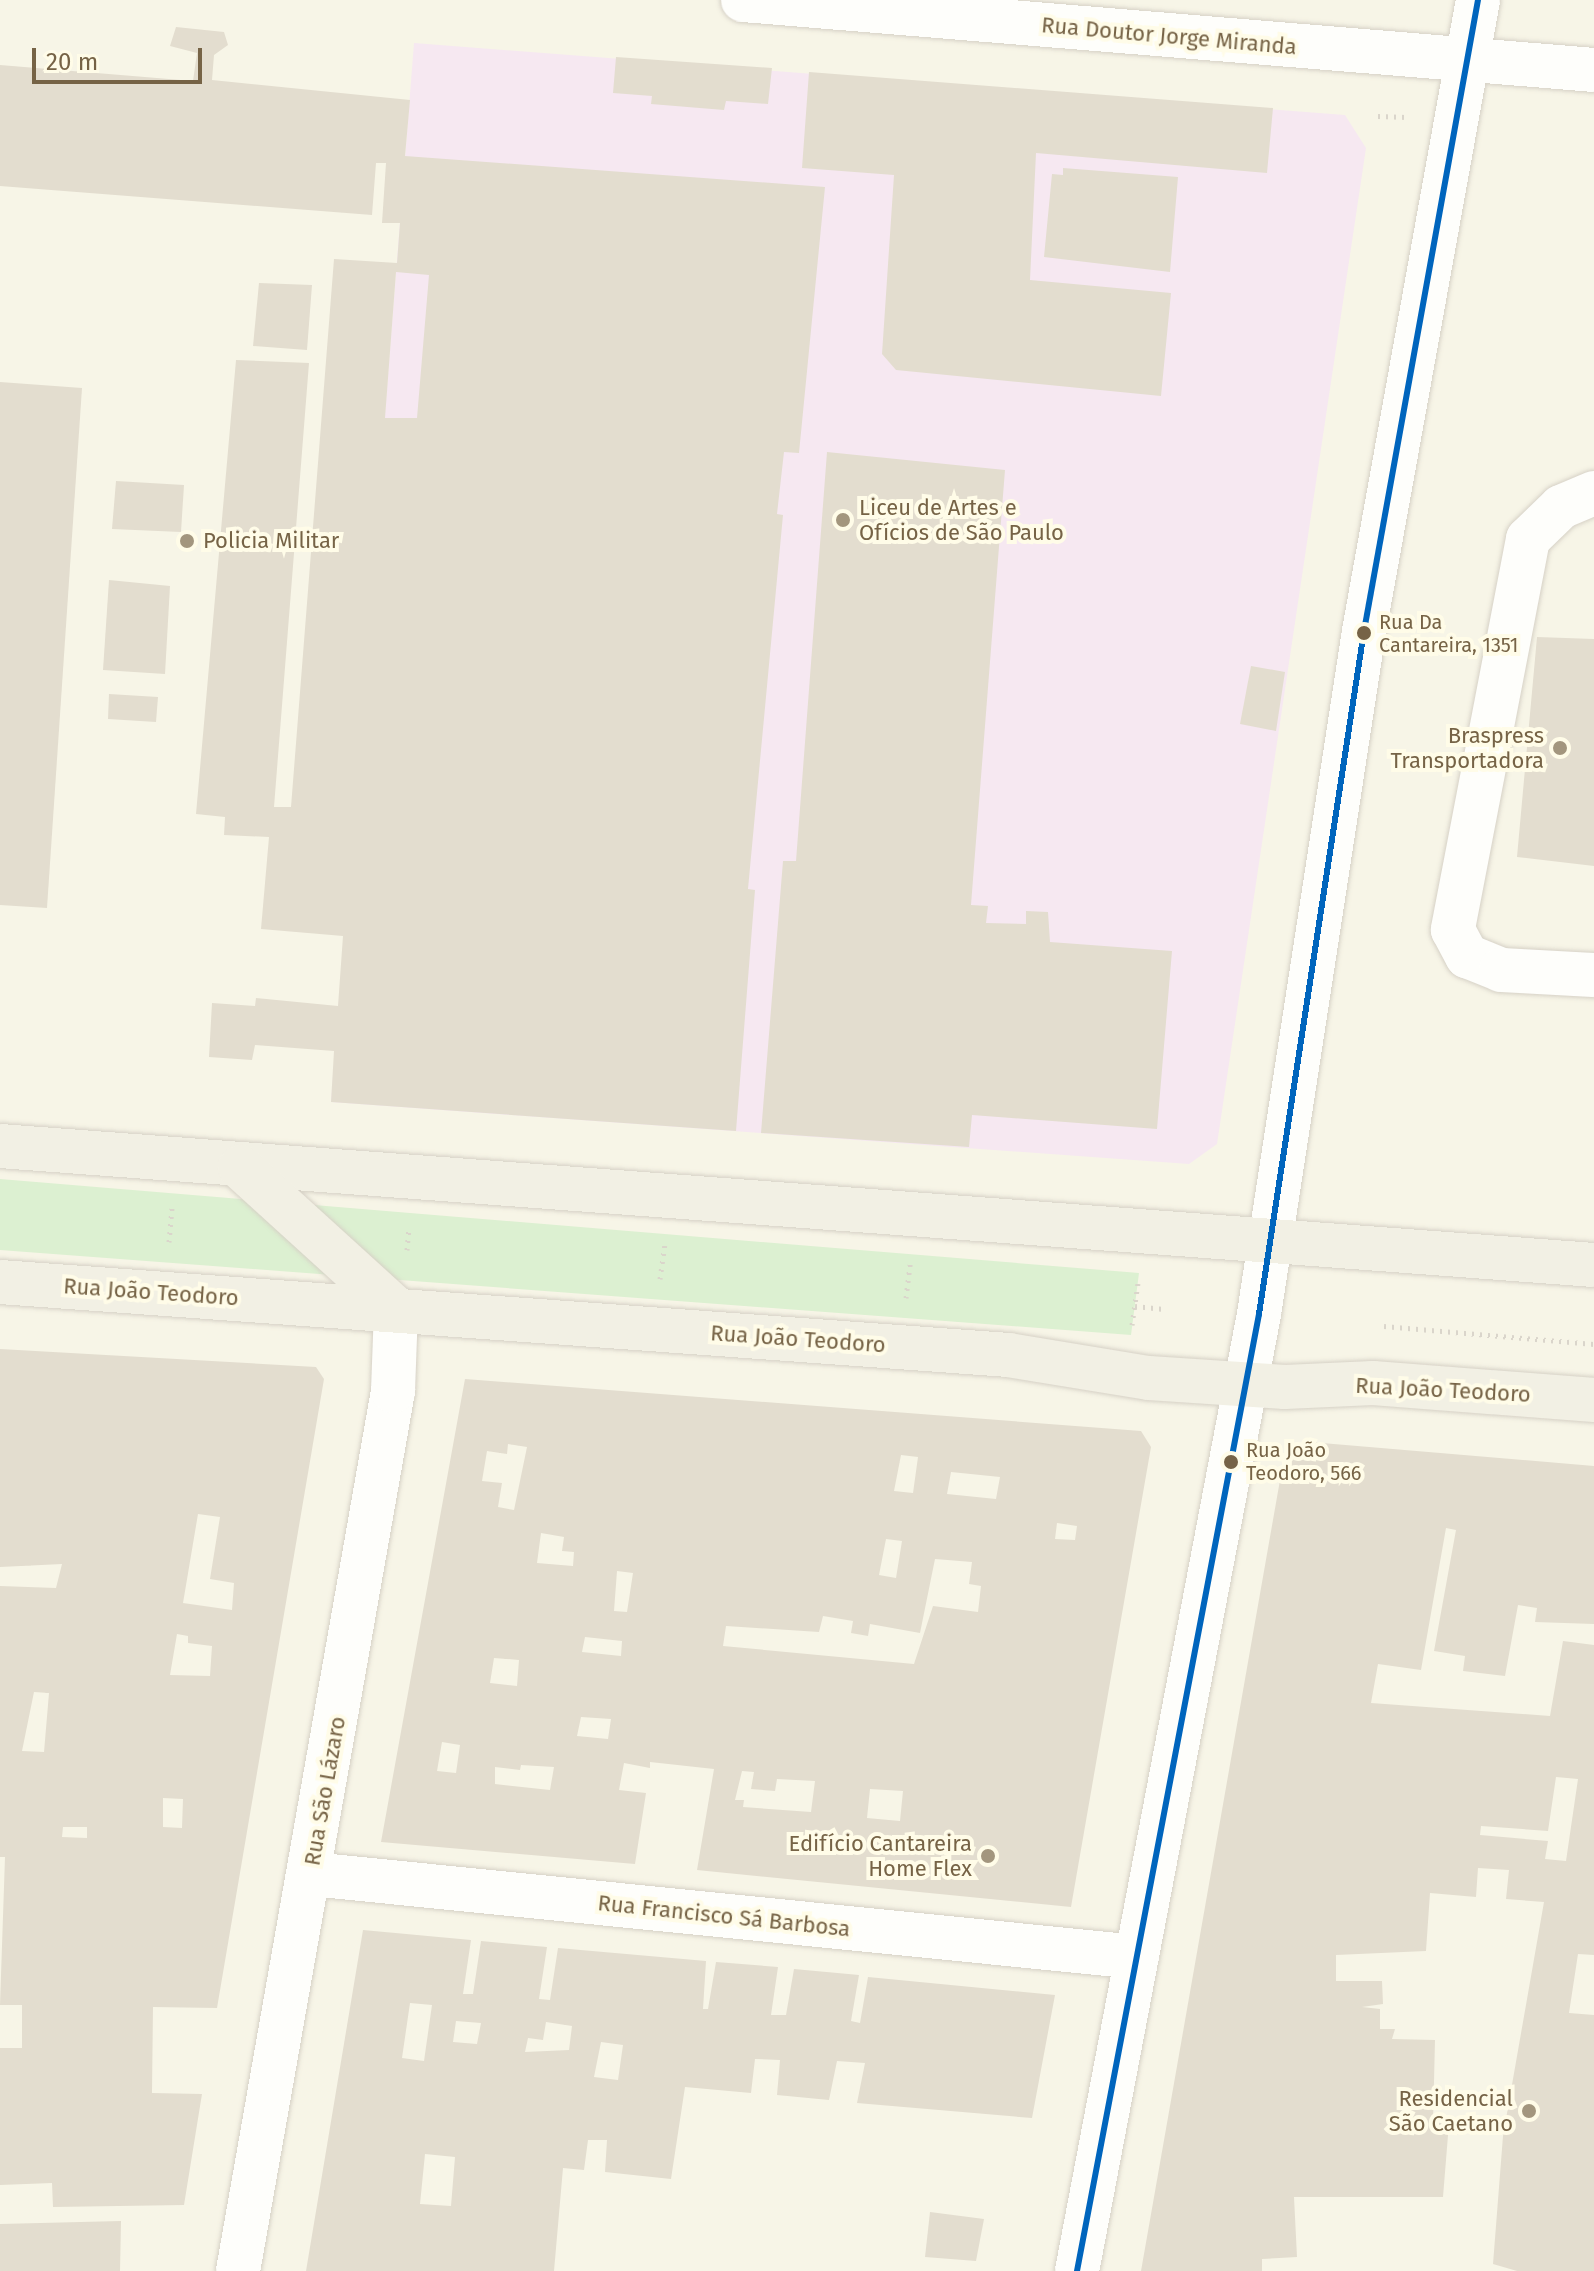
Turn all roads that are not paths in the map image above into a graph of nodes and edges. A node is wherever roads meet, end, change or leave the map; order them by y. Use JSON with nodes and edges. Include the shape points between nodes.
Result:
{"nodes":[{"id":1,"x":743,"y":0,"type":"edge"},
{"id":2,"x":1478,"y":0,"type":"edge"},
{"id":3,"x":1466,"y":59,"type":"junction"},
{"id":4,"x":1594,"y":70,"type":"edge"},
{"id":5,"x":1594,"y":493,"type":"edge"},
{"id":6,"x":1594,"y":975,"type":"edge"},
{"id":7,"x":0,"y":1146,"type":"edge"},
{"id":8,"x":240,"y":1167,"type":"junction"},
{"id":9,"x":1269,"y":1238,"type":"junction"},
{"id":10,"x":1594,"y":1265,"type":"edge"},
{"id":11,"x":0,"y":1282,"type":"edge"},
{"id":12,"x":396,"y":1309,"type":"junction"},
{"id":13,"x":1245,"y":1382,"type":"junction"},
{"id":14,"x":1594,"y":1400,"type":"edge"},
{"id":15,"x":311,"y":1874,"type":"junction"},
{"id":16,"x":1137,"y":1957,"type":"junction"},
{"id":17,"x":238,"y":2271,"type":"edge"},
{"id":18,"x":1077,"y":2271,"type":"edge"}],
"edges":[{"from":1,"to":3,"type":"street","name":"Rua Doutor Jorge Miranda"},
{"from":2,"to":3,"type":"street"},
{"from":3,"to":4,"type":"street","name":"Rua Doutor Jorge Miranda"},
{"from":3,"to":9,"type":"street","via":[[1364,631]]},
{"from":5,"to":6,"type":"street","via":[[1561,507],[1528,539],[1453,930],[1467,956],[1501,970]]},
{"from":7,"to":8,"type":"main road"},
{"from":8,"to":9,"type":"main road"},
{"from":8,"to":12,"type":"main road"},
{"from":9,"to":10,"type":"main road"},
{"from":9,"to":13,"type":"street"},
{"from":11,"to":12,"type":"main road","name":"Rua João Teodoro"},
{"from":12,"to":13,"type":"main road","name":"Rua João Teodoro","via":[[1008,1355],[1149,1378]]},
{"from":12,"to":15,"type":"street","name":"Rua São Lázaro","via":[[393,1391]]},
{"from":13,"to":14,"type":"main road","name":"Rua João Teodoro","via":[[1373,1383]]},
{"from":13,"to":16,"type":"street"},
{"from":15,"to":16,"type":"street","name":"Rua Francisco Sá Barbosa"},
{"from":15,"to":17,"type":"street","name":"Rua São Lázaro"},
{"from":16,"to":18,"type":"street"}]}
